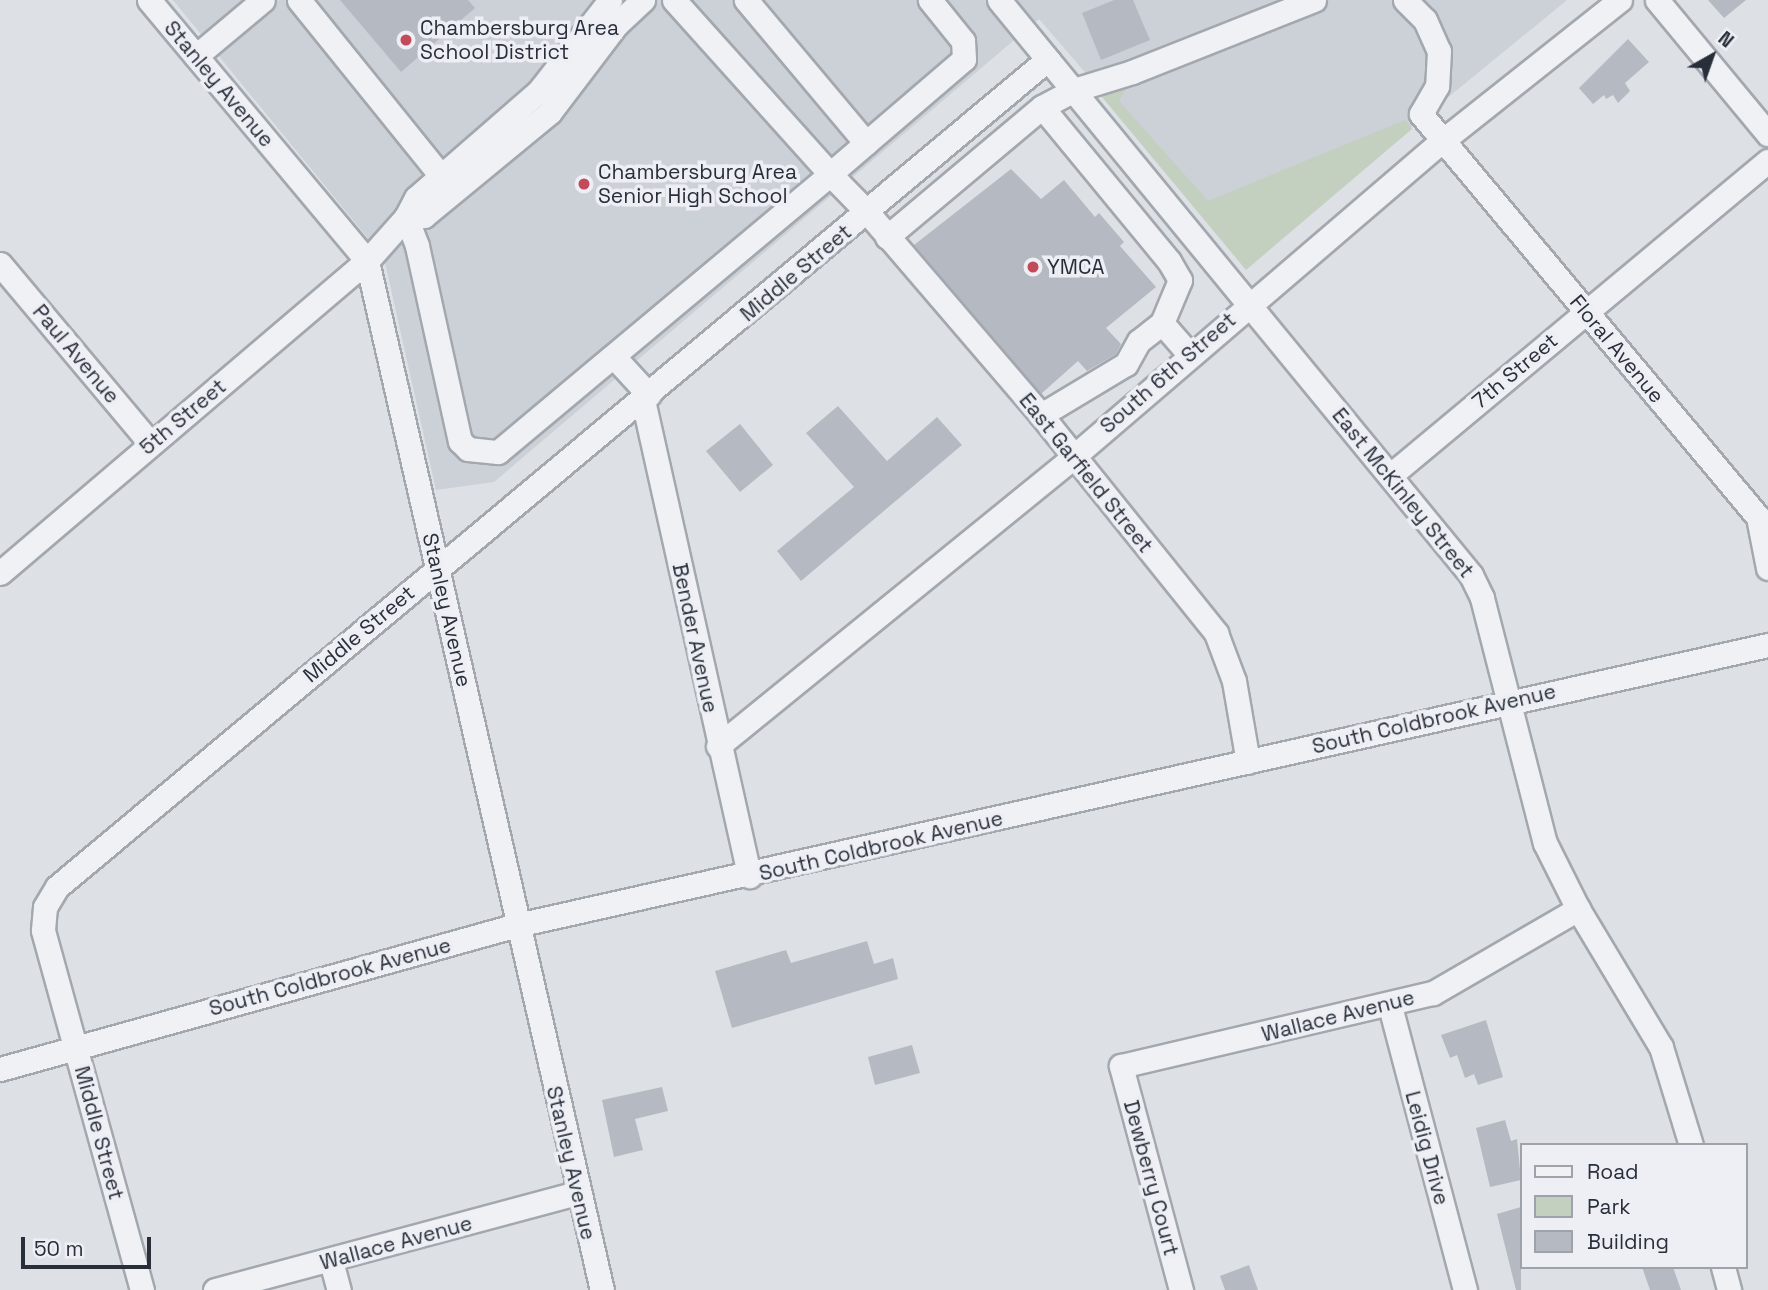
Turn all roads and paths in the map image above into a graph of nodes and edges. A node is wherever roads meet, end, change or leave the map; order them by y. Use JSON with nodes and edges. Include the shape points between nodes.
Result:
{"nodes":[{"id":1,"x":149,"y":0,"type":"edge"},
{"id":2,"x":263,"y":0,"type":"edge"},
{"id":3,"x":299,"y":0,"type":"edge"},
{"id":4,"x":643,"y":0,"type":"edge"},
{"id":5,"x":674,"y":0,"type":"edge"},
{"id":6,"x":746,"y":0,"type":"edge"},
{"id":7,"x":930,"y":0,"type":"edge"},
{"id":8,"x":999,"y":0,"type":"edge"},
{"id":9,"x":1314,"y":0,"type":"edge"},
{"id":10,"x":1405,"y":0,"type":"edge"},
{"id":11,"x":1620,"y":0,"type":"edge"},
{"id":12,"x":1657,"y":0,"type":"edge"},
{"id":13,"x":615,"y":6,"type":"edge"},
{"id":14,"x":196,"y":56,"type":"junction"},
{"id":15,"x":1048,"y":60,"type":"junction"},
{"id":16,"x":1074,"y":90,"type":"junction"},
{"id":17,"x":1042,"y":107,"type":"junction"},
{"id":18,"x":1768,"y":134,"type":"edge"},
{"id":19,"x":1442,"y":141,"type":"junction"},
{"id":20,"x":866,"y":143,"type":"junction"},
{"id":21,"x":1768,"y":161,"type":"edge"},
{"id":22,"x":830,"y":174,"type":"junction"},
{"id":23,"x":440,"y":175,"type":"junction"},
{"id":24,"x":868,"y":213,"type":"junction"},
{"id":25,"x":406,"y":217,"type":"junction"},
{"id":26,"x":887,"y":237,"type":"junction"},
{"id":27,"x":367,"y":261,"type":"junction"},
{"id":28,"x":0,"y":264,"type":"edge"},
{"id":29,"x":1247,"y":303,"type":"junction"},
{"id":30,"x":1587,"y":312,"type":"junction"},
{"id":31,"x":1162,"y":323,"type":"junction"},
{"id":32,"x":1189,"y":354,"type":"junction"},
{"id":33,"x":615,"y":358,"type":"junction"},
{"id":34,"x":646,"y":397,"type":"junction"},
{"id":35,"x":1041,"y":415,"type":"junction"},
{"id":36,"x":151,"y":444,"type":"junction"},
{"id":37,"x":1073,"y":457,"type":"junction"},
{"id":38,"x":1392,"y":474,"type":"junction"},
{"id":39,"x":438,"y":568,"type":"junction"},
{"id":40,"x":1768,"y":568,"type":"edge"},
{"id":41,"x":0,"y":573,"type":"edge"},
{"id":42,"x":1768,"y":645,"type":"edge"},
{"id":43,"x":1509,"y":700,"type":"junction"},
{"id":44,"x":718,"y":746,"type":"junction"},
{"id":45,"x":1248,"y":762,"type":"junction"},
{"id":46,"x":749,"y":876,"type":"junction"},
{"id":47,"x":1578,"y":909,"type":"junction"},
{"id":48,"x":517,"y":925,"type":"junction"},
{"id":49,"x":1390,"y":1006,"type":"junction"},
{"id":50,"x":75,"y":1047,"type":"junction"},
{"id":51,"x":1121,"y":1066,"type":"joint"},
{"id":52,"x":0,"y":1069,"type":"edge"},
{"id":53,"x":1690,"y":1143,"type":"edge"},
{"id":54,"x":576,"y":1193,"type":"junction"},
{"id":55,"x":331,"y":1261,"type":"junction"},
{"id":56,"x":1724,"y":1269,"type":"edge"},
{"id":57,"x":142,"y":1290,"type":"edge"},
{"id":58,"x":215,"y":1290,"type":"edge"},
{"id":59,"x":338,"y":1290,"type":"edge"},
{"id":60,"x":602,"y":1290,"type":"edge"},
{"id":61,"x":1181,"y":1290,"type":"edge"},
{"id":62,"x":1465,"y":1290,"type":"edge"},
{"id":63,"x":1729,"y":1290,"type":"edge"}],
"edges":[{"from":1,"to":14,"type":"street","name":"Stanley Avenue"},
{"from":2,"to":14,"type":"street"},
{"from":3,"to":23,"type":"street"},
{"from":4,"to":13,"type":"street"},
{"from":5,"to":22,"type":"street","name":"East Garfield Street"},
{"from":6,"to":20,"type":"street"},
{"from":7,"to":20,"type":"street","via":[[963,41],[964,59]]},
{"from":8,"to":15,"type":"street","name":"East McKinley Street"},
{"from":9,"to":16,"type":"street","via":[[1132,72]]},
{"from":10,"to":19,"type":"street","name":"Floral Avenue","via":[[1425,20],[1438,51],[1437,86],[1421,114]]},
{"from":11,"to":19,"type":"street","name":"South 6th Street"},
{"from":12,"to":18,"type":"street"},
{"from":13,"to":23,"type":"street","name":"5th Street","via":[[513,118]]},
{"from":13,"to":25,"type":"street","via":[[550,112],[424,216]]},
{"from":14,"to":27,"type":"street","name":"Stanley Avenue"},
{"from":15,"to":16,"type":"street","name":"East McKinley Street"},
{"from":15,"to":24,"type":"street","name":"Middle Street"},
{"from":16,"to":17,"type":"street"},
{"from":16,"to":29,"type":"street","name":"East McKinley Street"},
{"from":17,"to":26,"type":"street"},
{"from":17,"to":31,"type":"street","via":[[1180,280]]},
{"from":19,"to":29,"type":"street","name":"South 6th Street"},
{"from":19,"to":30,"type":"street","name":"Floral Avenue"},
{"from":20,"to":22,"type":"street"},
{"from":21,"to":30,"type":"street","name":"7th Street"},
{"from":22,"to":24,"type":"street","name":"East Garfield Street"},
{"from":22,"to":33,"type":"street"},
{"from":23,"to":25,"type":"street","name":"5th Street","via":[[415,198]]},
{"from":24,"to":26,"type":"street","name":"East Garfield Street"},
{"from":24,"to":34,"type":"street","name":"Middle Street"},
{"from":25,"to":27,"type":"street","name":"5th Street"},
{"from":25,"to":33,"type":"street","via":[[417,246],[449,404],[460,441],[468,449],[498,452]]},
{"from":26,"to":35,"type":"street","name":"East Garfield Street"},
{"from":27,"to":36,"type":"street","name":"5th Street"},
{"from":27,"to":39,"type":"street","name":"Stanley Avenue"},
{"from":28,"to":36,"type":"street","name":"Paul Avenue"},
{"from":29,"to":32,"type":"street","name":"South 6th Street"},
{"from":29,"to":38,"type":"street","name":"East McKinley Street"},
{"from":30,"to":38,"type":"street","name":"7th Street"},
{"from":30,"to":40,"type":"street","name":"Floral Avenue","via":[[1758,517]]},
{"from":31,"to":32,"type":"street"},
{"from":31,"to":35,"type":"street","via":[[1139,341],[1126,364]]},
{"from":32,"to":37,"type":"street","name":"South 6th Street"},
{"from":33,"to":34,"type":"street"},
{"from":34,"to":39,"type":"street","name":"Middle Street"},
{"from":34,"to":44,"type":"street","name":"Bender Avenue"},
{"from":35,"to":37,"type":"street","name":"East Garfield Street"},
{"from":36,"to":41,"type":"street","name":"5th Street"},
{"from":37,"to":44,"type":"street","name":"South 6th Street"},
{"from":37,"to":45,"type":"street","name":"East Garfield Street","via":[[1216,633],[1234,681]]},
{"from":38,"to":43,"type":"street","name":"East McKinley Street","via":[[1471,575]]},
{"from":39,"to":48,"type":"street","name":"Stanley Avenue"},
{"from":39,"to":50,"type":"street","name":"Middle Street","via":[[57,887],[45,907],[43,930]]},
{"from":42,"to":43,"type":"street","name":"South Coldbrook Avenue"},
{"from":43,"to":45,"type":"street","name":"South Coldbrook Avenue"},
{"from":43,"to":47,"type":"street","name":"East McKinley Street","via":[[1545,843]]},
{"from":44,"to":46,"type":"street","name":"Bender Avenue"},
{"from":45,"to":46,"type":"street","name":"South Coldbrook Avenue"},
{"from":46,"to":48,"type":"street","name":"South Coldbrook Avenue"},
{"from":47,"to":49,"type":"street","name":"Wallace Avenue","via":[[1476,971],[1433,993]]},
{"from":47,"to":53,"type":"street","name":"East McKinley Street","via":[[1661,1047]]},
{"from":48,"to":50,"type":"street","name":"South Coldbrook Avenue"},
{"from":48,"to":54,"type":"street","name":"Stanley Avenue"},
{"from":49,"to":51,"type":"street","name":"Wallace Avenue"},
{"from":49,"to":62,"type":"street","name":"Leidig Drive"},
{"from":50,"to":52,"type":"street","name":"South Coldbrook Avenue"},
{"from":50,"to":57,"type":"street","name":"Middle Street"},
{"from":51,"to":61,"type":"street","name":"Dewberry Court"},
{"from":54,"to":55,"type":"street","name":"Wallace Avenue"},
{"from":54,"to":60,"type":"street","name":"Stanley Avenue"},
{"from":55,"to":58,"type":"street","name":"Wallace Avenue"},
{"from":55,"to":59,"type":"street"},
{"from":56,"to":63,"type":"street"}]}
